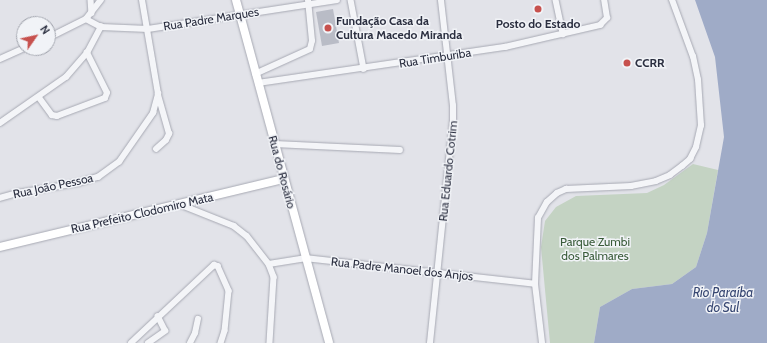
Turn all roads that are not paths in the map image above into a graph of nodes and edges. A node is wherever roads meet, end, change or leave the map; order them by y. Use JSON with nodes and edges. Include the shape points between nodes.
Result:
{"nodes":[{"id":1,"x":91,"y":0,"type":"edge"},
{"id":2,"x":101,"y":0,"type":"edge"},
{"id":3,"x":142,"y":0,"type":"edge"},
{"id":4,"x":236,"y":0,"type":"edge"},
{"id":5,"x":338,"y":0,"type":"edge"},
{"id":6,"x":351,"y":0,"type":"edge"},
{"id":7,"x":441,"y":0,"type":"edge"},
{"id":8,"x":556,"y":0,"type":"edge"},
{"id":9,"x":604,"y":0,"type":"edge"},
{"id":10,"x":672,"y":0,"type":"edge"},
{"id":11,"x":308,"y":2,"type":"edge"},
{"id":12,"x":92,"y":13,"type":"junction"},
{"id":13,"x":240,"y":14,"type":"junction"},
{"id":14,"x":86,"y":19,"type":"junction"},
{"id":15,"x":101,"y":27,"type":"junction"},
{"id":16,"x":148,"y":29,"type":"junction"},
{"id":17,"x":56,"y":34,"type":"edge"},
{"id":18,"x":562,"y":34,"type":"junction"},
{"id":19,"x":16,"y":52,"type":"edge"},
{"id":20,"x":87,"y":53,"type":"junction"},
{"id":21,"x":448,"y":56,"type":"junction"},
{"id":22,"x":0,"y":59,"type":"edge"},
{"id":23,"x":364,"y":69,"type":"junction"},
{"id":24,"x":256,"y":74,"type":"junction"},
{"id":25,"x":258,"y":83,"type":"junction"},
{"id":26,"x":158,"y":94,"type":"junction"},
{"id":27,"x":39,"y":97,"type":"junction"},
{"id":28,"x":0,"y":122,"type":"edge"},
{"id":29,"x":275,"y":144,"type":"junction"},
{"id":30,"x":156,"y":149,"type":"dead end"},
{"id":31,"x":400,"y":150,"type":"dead end"},
{"id":32,"x":284,"y":179,"type":"junction"},
{"id":33,"x":0,"y":198,"type":"edge"},
{"id":34,"x":179,"y":204,"type":"junction"},
{"id":35,"x":0,"y":247,"type":"edge"},
{"id":36,"x":305,"y":258,"type":"junction"},
{"id":37,"x":269,"y":264,"type":"junction"},
{"id":38,"x":438,"y":273,"type":"junction"},
{"id":39,"x":535,"y":284,"type":"junction"},
{"id":40,"x":158,"y":317,"type":"junction"},
{"id":41,"x":198,"y":319,"type":"dead end"},
{"id":42,"x":130,"y":343,"type":"edge"},
{"id":43,"x":148,"y":343,"type":"edge"},
{"id":44,"x":190,"y":343,"type":"edge"},
{"id":45,"x":222,"y":343,"type":"edge"},
{"id":46,"x":270,"y":343,"type":"edge"},
{"id":47,"x":329,"y":343,"type":"edge"},
{"id":48,"x":430,"y":343,"type":"edge"},
{"id":49,"x":542,"y":343,"type":"edge"}],
"edges":[{"from":1,"to":12,"type":"street"},
{"from":2,"to":12,"type":"street"},
{"from":3,"to":16,"type":"street","name":"Rua João Pessoa"},
{"from":4,"to":13,"type":"street","name":"Rua do Rosário"},
{"from":5,"to":11,"type":"street","name":"Rua Padre Marques"},
{"from":6,"to":23,"type":"street"},
{"from":7,"to":21,"type":"street","name":"Rua Eduardo Cotrim"},
{"from":8,"to":18,"type":"street"},
{"from":9,"to":18,"type":"street","name":"Rua Timburiba","via":[[607,18],[600,25]]},
{"from":10,"to":39,"type":"street","via":[[693,56],[698,80],[702,126],[696,147],[690,159],[670,176],[631,186],[566,189],[546,202],[538,218]]},
{"from":11,"to":13,"type":"street","name":"Rua Padre Marques"},
{"from":11,"to":24,"type":"street","via":[[312,41],[310,49]]},
{"from":12,"to":14,"type":"street"},
{"from":13,"to":16,"type":"street","name":"Rua Padre Marques"},
{"from":13,"to":24,"type":"street","name":"Rua do Rosário"},
{"from":14,"to":15,"type":"street","name":"Rua Padre Marques"},
{"from":14,"to":17,"type":"street"},
{"from":15,"to":16,"type":"street","name":"Rua Padre Marques"},
{"from":15,"to":20,"type":"street"},
{"from":16,"to":26,"type":"street","name":"Rua João Pessoa"},
{"from":18,"to":21,"type":"street","name":"Rua Timburiba"},
{"from":19,"to":22,"type":"street"},
{"from":20,"to":27,"type":"street","via":[[66,77]]},
{"from":20,"to":27,"type":"street","via":[[107,93],[106,98],[57,116],[52,115]]},
{"from":21,"to":23,"type":"street","name":"Rua Timburiba"},
{"from":21,"to":38,"type":"street","name":"Rua Eduardo Cotrim","via":[[453,121]]},
{"from":23,"to":25,"type":"street","name":"Rua Timburiba"},
{"from":24,"to":25,"type":"street","name":"Rua do Rosário"},
{"from":25,"to":29,"type":"street","name":"Rua do Rosário"},
{"from":26,"to":30,"type":"street","via":[[169,134]]},
{"from":26,"to":33,"type":"street","name":"Rua João Pessoa","via":[[153,113],[119,162],[110,170],[78,183]]},
{"from":27,"to":28,"type":"street"},
{"from":29,"to":31,"type":"street"},
{"from":29,"to":32,"type":"street","name":"Rua do Rosário"},
{"from":32,"to":34,"type":"street","name":"Rua Prefeito Clodomiro Mata"},
{"from":32,"to":36,"type":"street","name":"Rua do Rosário"},
{"from":34,"to":35,"type":"street","name":"Rua Prefeito Clodomiro Mata"},
{"from":34,"to":37,"type":"street","via":[[234,226],[247,236]]},
{"from":36,"to":37,"type":"street","name":"Rua Padre Manoel dos Anjos"},
{"from":36,"to":38,"type":"street","name":"Rua Padre Manoel dos Anjos"},
{"from":36,"to":47,"type":"street","name":"Rua do Rosário"},
{"from":37,"to":46,"type":"street","via":[[274,278]]},
{"from":38,"to":39,"type":"street","name":"Rua Padre Manoel dos Anjos"},
{"from":38,"to":48,"type":"street","name":"Rua Eduardo Cotrim"},
{"from":39,"to":49,"type":"street"},
{"from":40,"to":42,"type":"street"},
{"from":40,"to":43,"type":"street","via":[[165,330]]},
{"from":40,"to":45,"type":"street","via":[[214,265],[218,266],[226,282],[229,298]]},
{"from":41,"to":44,"type":"street"}]}
